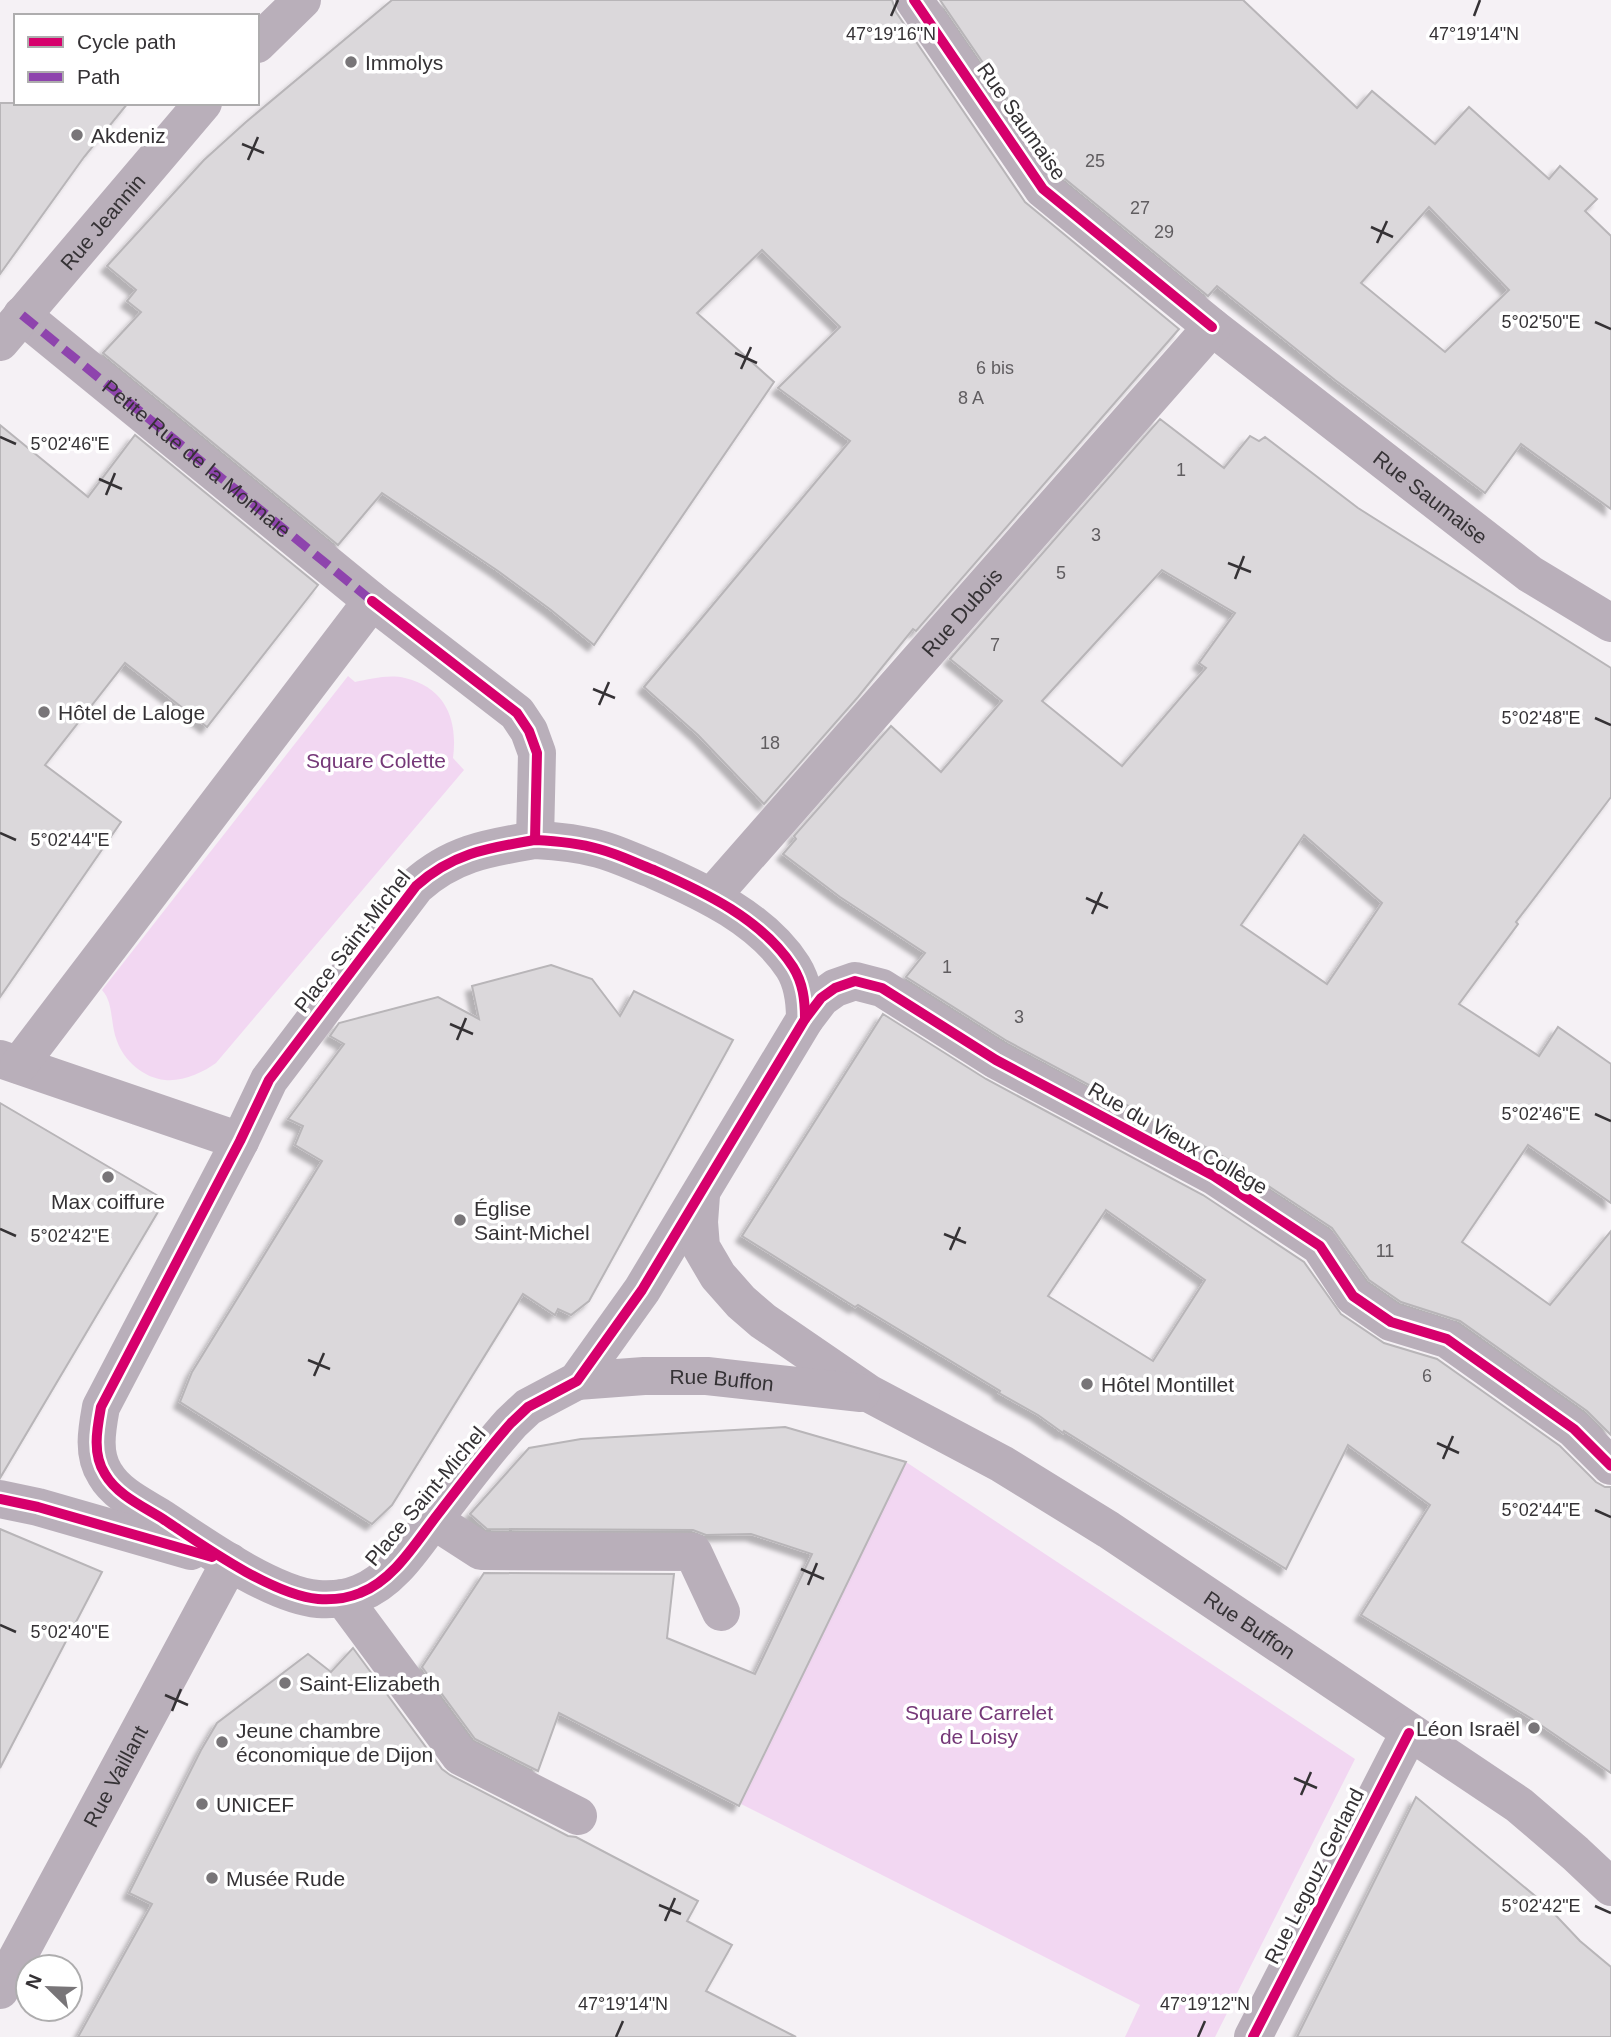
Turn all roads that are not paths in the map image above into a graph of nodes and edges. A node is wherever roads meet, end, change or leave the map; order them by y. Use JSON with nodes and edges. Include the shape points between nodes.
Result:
{"nodes":[{"id":1,"x":302,"y":0,"type":"edge"},
{"id":2,"x":915,"y":0,"type":"edge"},
{"id":3,"x":259,"y":42,"type":"edge"},
{"id":4,"x":201,"y":105,"type":"edge"},
{"id":5,"x":1212,"y":327,"type":"junction"},
{"id":6,"x":11,"y":329,"type":"edge"},
{"id":7,"x":372,"y":601,"type":"junction"},
{"id":8,"x":1611,"y":623,"type":"edge"},
{"id":9,"x":535,"y":840,"type":"junction"},
{"id":10,"x":712,"y":896,"type":"junction"},
{"id":11,"x":806,"y":1018,"type":"junction"},
{"id":12,"x":10,"y":1062,"type":"edge"},
{"id":13,"x":240,"y":1141,"type":"junction"},
{"id":14,"x":701,"y":1195,"type":"junction"},
{"id":15,"x":577,"y":1381,"type":"junction"},
{"id":16,"x":867,"y":1393,"type":"junction"},
{"id":17,"x":1611,"y":1465,"type":"edge"},
{"id":18,"x":0,"y":1499,"type":"edge"},
{"id":19,"x":433,"y":1520,"type":"junction"},
{"id":20,"x":230,"y":1562,"type":"junction"},
{"id":21,"x":343,"y":1598,"type":"junction"},
{"id":22,"x":721,"y":1612,"type":"dead end"},
{"id":23,"x":1409,"y":1733,"type":"junction"},
{"id":24,"x":578,"y":1816,"type":"dead end"},
{"id":25,"x":1611,"y":1888,"type":"edge"},
{"id":26,"x":0,"y":1990,"type":"edge"},
{"id":27,"x":1253,"y":2037,"type":"edge"}],
"edges":[{"from":1,"to":3,"type":"street"},
{"from":2,"to":5,"type":"street","name":"Rue Saumaise","via":[[1043,189]]},
{"from":4,"to":6,"type":"street","name":"Rue Jeannin"},
{"from":5,"to":8,"type":"street","name":"Rue Saumaise","via":[[1530,574]]},
{"from":5,"to":10,"type":"street","name":"Rue Dubois"},
{"from":6,"to":7,"type":"street","name":"Petite Rue de la Monnaie"},
{"from":7,"to":9,"type":"street","via":[[517,713],[537,753]]},
{"from":7,"to":12,"type":"street"},
{"from":9,"to":10,"type":"street","name":"Place Saint-Michel","via":[[601,849]]},
{"from":9,"to":13,"type":"street","name":"Place Saint-Michel","via":[[461,856],[435,869],[416,886],[269,1080]]},
{"from":10,"to":11,"type":"street","name":"Place Saint-Michel","via":[[758,929],[783,954],[802,986]]},
{"from":11,"to":14,"type":"street","name":"Place Saint-Michel"},
{"from":11,"to":17,"type":"street","name":"Rue du Vieux Collège","via":[[835,988],[855,981],[883,988],[996,1060],[1214,1176],[1320,1246],[1353,1296],[1391,1322],[1447,1339],[1574,1429]]},
{"from":12,"to":13,"type":"street"},
{"from":13,"to":20,"type":"street","name":"Place Saint-Michel","via":[[111,1385],[96,1434],[97,1455],[120,1491]]},
{"from":14,"to":15,"type":"street","name":"Place Saint-Michel","via":[[642,1290]]},
{"from":14,"to":16,"type":"street","name":"Rue Buffon","via":[[701,1247],[718,1276],[763,1321]]},
{"from":15,"to":16,"type":"street","name":"Rue Buffon","via":[[707,1376]]},
{"from":15,"to":19,"type":"street","name":"Place Saint-Michel","via":[[528,1407],[511,1423]]},
{"from":16,"to":23,"type":"street","name":"Rue Buffon","via":[[1002,1464],[1110,1530]]},
{"from":18,"to":20,"type":"street"},
{"from":19,"to":21,"type":"street","name":"Place Saint-Michel","via":[[386,1577]]},
{"from":19,"to":22,"type":"street","name":"Place Saint-Michel","via":[[481,1551],[693,1552]]},
{"from":20,"to":21,"type":"street","name":"Place Saint-Michel","via":[[282,1589],[317,1599]]},
{"from":20,"to":26,"type":"street","name":"Rue Vaillant"},
{"from":21,"to":24,"type":"street","via":[[460,1756]]},
{"from":23,"to":25,"type":"street","name":"Rue Buffon","via":[[1519,1805]]},
{"from":23,"to":27,"type":"street","name":"Rue Legouz Gerland"}]}
